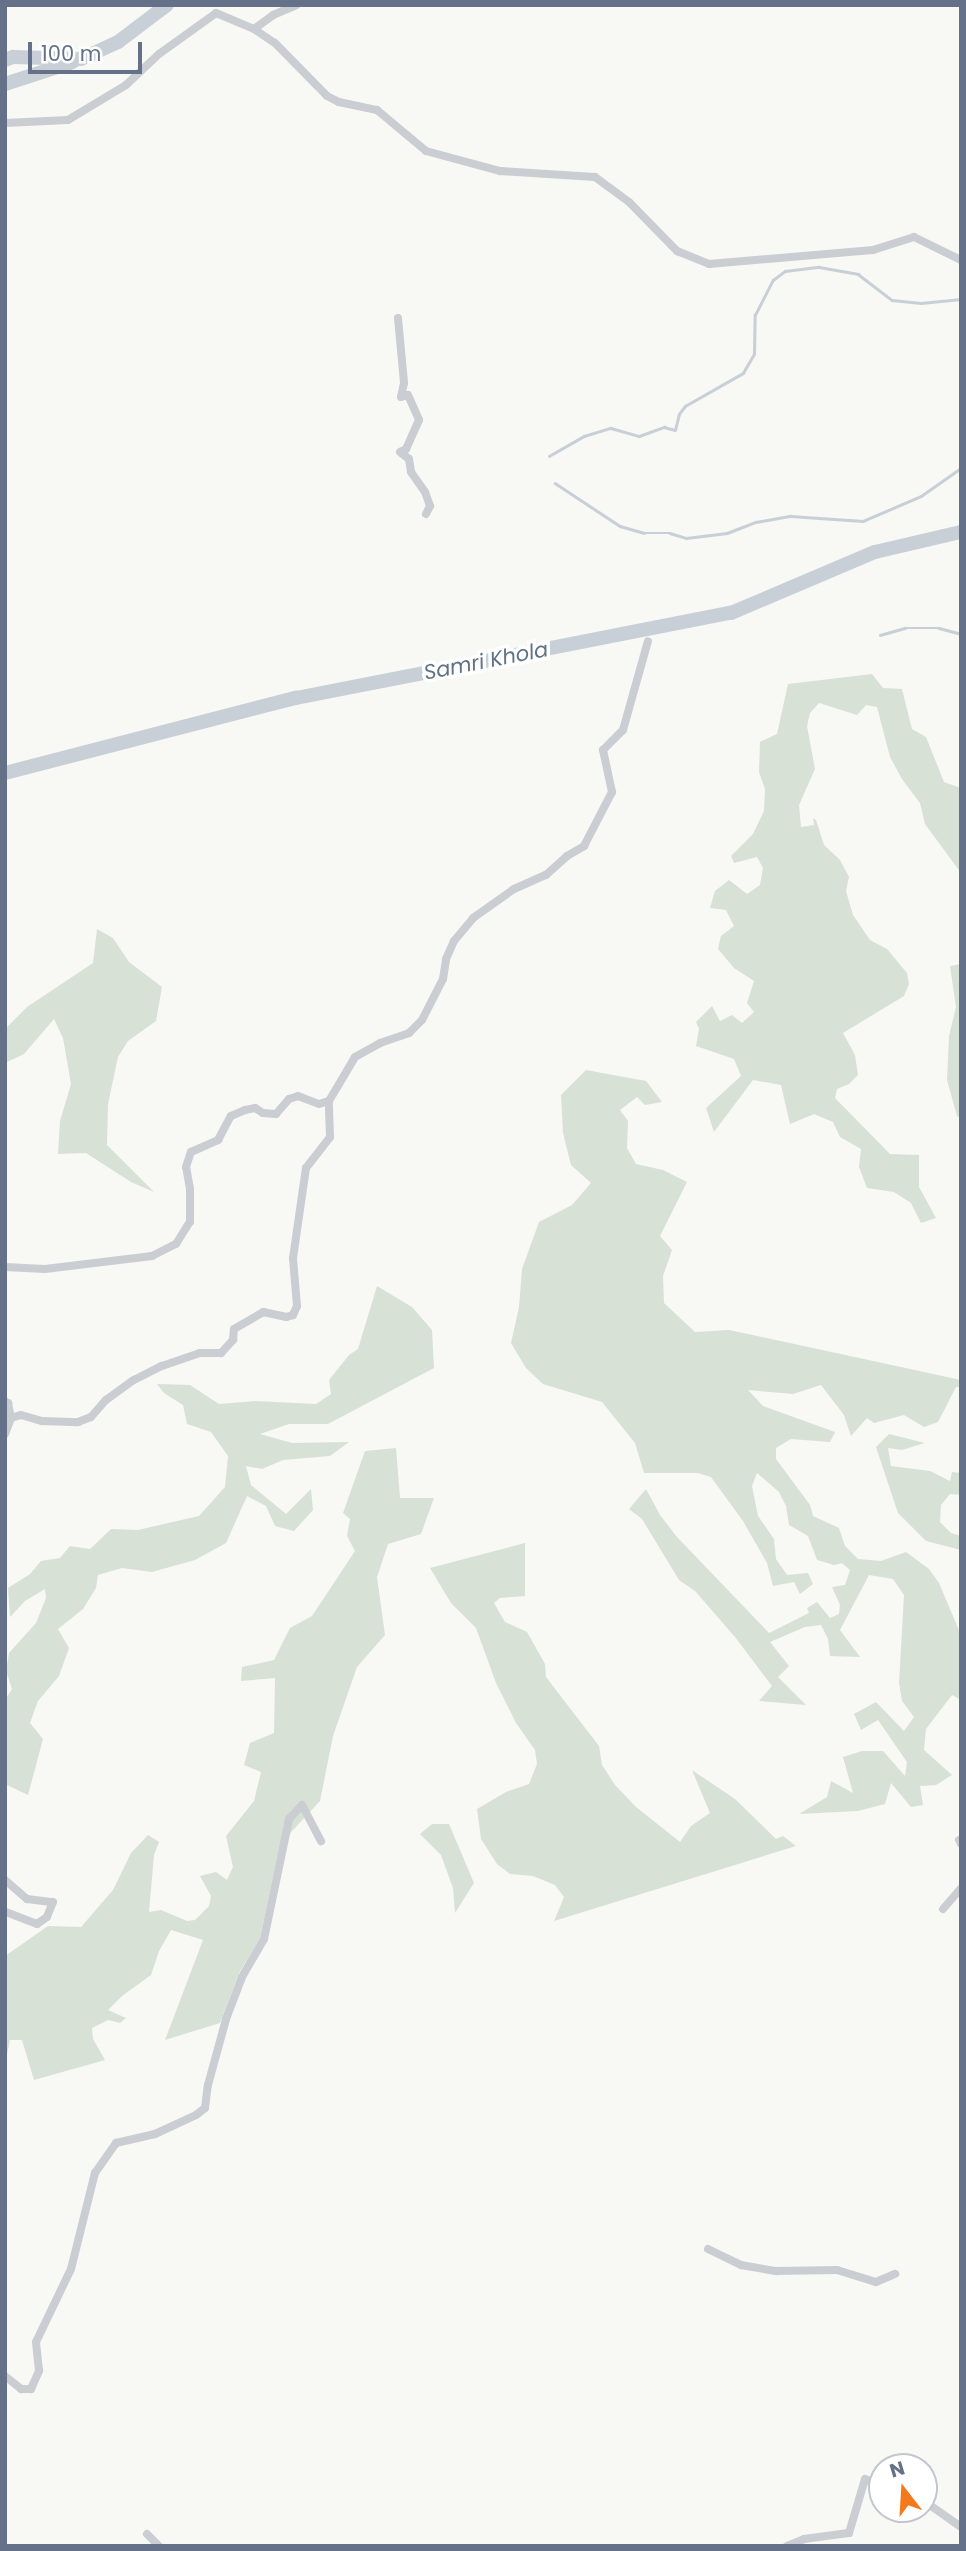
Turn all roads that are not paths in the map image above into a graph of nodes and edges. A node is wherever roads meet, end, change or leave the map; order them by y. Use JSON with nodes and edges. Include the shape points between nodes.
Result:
{"nodes":[{"id":1,"x":296,"y":5,"type":"edge"},
{"id":2,"x":254,"y":29,"type":"junction"},
{"id":3,"x":5,"y":123,"type":"edge"},
{"id":4,"x":961,"y":260,"type":"edge"},
{"id":5,"x":398,"y":318,"type":"dead end"},
{"id":6,"x":426,"y":514,"type":"dead end"},
{"id":7,"x":648,"y":641,"type":"dead end"},
{"id":8,"x":330,"y":1101,"type":"junction"},
{"id":9,"x":5,"y":1267,"type":"edge"},
{"id":10,"x":5,"y":1401,"type":"edge"},
{"id":11,"x":11,"y":1418,"type":"junction"},
{"id":12,"x":5,"y":1434,"type":"edge"},
{"id":13,"x":321,"y":1841,"type":"dead end"},
{"id":14,"x":5,"y":1880,"type":"edge"},
{"id":15,"x":961,"y":1888,"type":"edge"},
{"id":16,"x":943,"y":1909,"type":"dead end"},
{"id":17,"x":5,"y":1912,"type":"edge"},
{"id":18,"x":708,"y":2249,"type":"dead end"},
{"id":19,"x":895,"y":2274,"type":"dead end"},
{"id":20,"x":5,"y":2376,"type":"edge"},
{"id":21,"x":868,"y":2480,"type":"edge"},
{"id":22,"x":938,"y":2511,"type":"edge"},
{"id":23,"x":961,"y":2527,"type":"edge"},
{"id":24,"x":147,"y":2534,"type":"dead end"},
{"id":25,"x":159,"y":2546,"type":"edge"},
{"id":26,"x":786,"y":2546,"type":"edge"}],
"edges":[{"from":1,"to":2,"type":"street"},
{"from":2,"to":3,"type":"street","via":[[216,13],[159,54],[126,85],[68,120]]},
{"from":2,"to":4,"type":"street","via":[[275,43],[327,96],[377,110],[426,151],[500,171],[595,177],[629,202],[677,251],[709,264],[873,250],[914,237]]},
{"from":5,"to":6,"type":"street","via":[[404,383],[401,397],[408,395],[419,420],[406,449],[399,452],[425,492],[430,506]]},
{"from":7,"to":8,"type":"street","via":[[623,730],[603,750],[612,792],[584,846],[546,875],[514,888],[473,918],[454,941],[443,979],[422,1020],[409,1033],[355,1057]]},
{"from":8,"to":9,"type":"street","via":[[319,1104],[298,1096],[276,1114],[245,1110],[231,1116],[218,1140],[191,1152],[186,1167],[190,1222],[176,1244],[152,1256],[45,1269]]},
{"from":8,"to":11,"type":"street","via":[[330,1137],[306,1168],[293,1258],[297,1306],[293,1315],[263,1311],[234,1329],[233,1340],[221,1353],[200,1353],[162,1366],[134,1380],[91,1417],[78,1422],[42,1422],[21,1415]]},
{"from":10,"to":11,"type":"street"},
{"from":11,"to":12,"type":"street"},
{"from":13,"to":20,"type":"street","via":[[302,1805],[289,1819],[264,1939],[242,1977],[226,2020],[205,2108],[155,2134],[116,2143],[95,2173],[71,2269],[36,2342],[39,2371],[31,2389],[21,2389]]},
{"from":14,"to":17,"type":"street","via":[[27,1899],[53,1902],[47,1917],[37,1924]]},
{"from":15,"to":16,"type":"street"},
{"from":18,"to":19,"type":"street","via":[[741,2265],[776,2271],[837,2270],[876,2282]]},
{"from":21,"to":26,"type":"street","via":[[849,2533]]},
{"from":22,"to":23,"type":"street"},
{"from":24,"to":25,"type":"street"}]}
